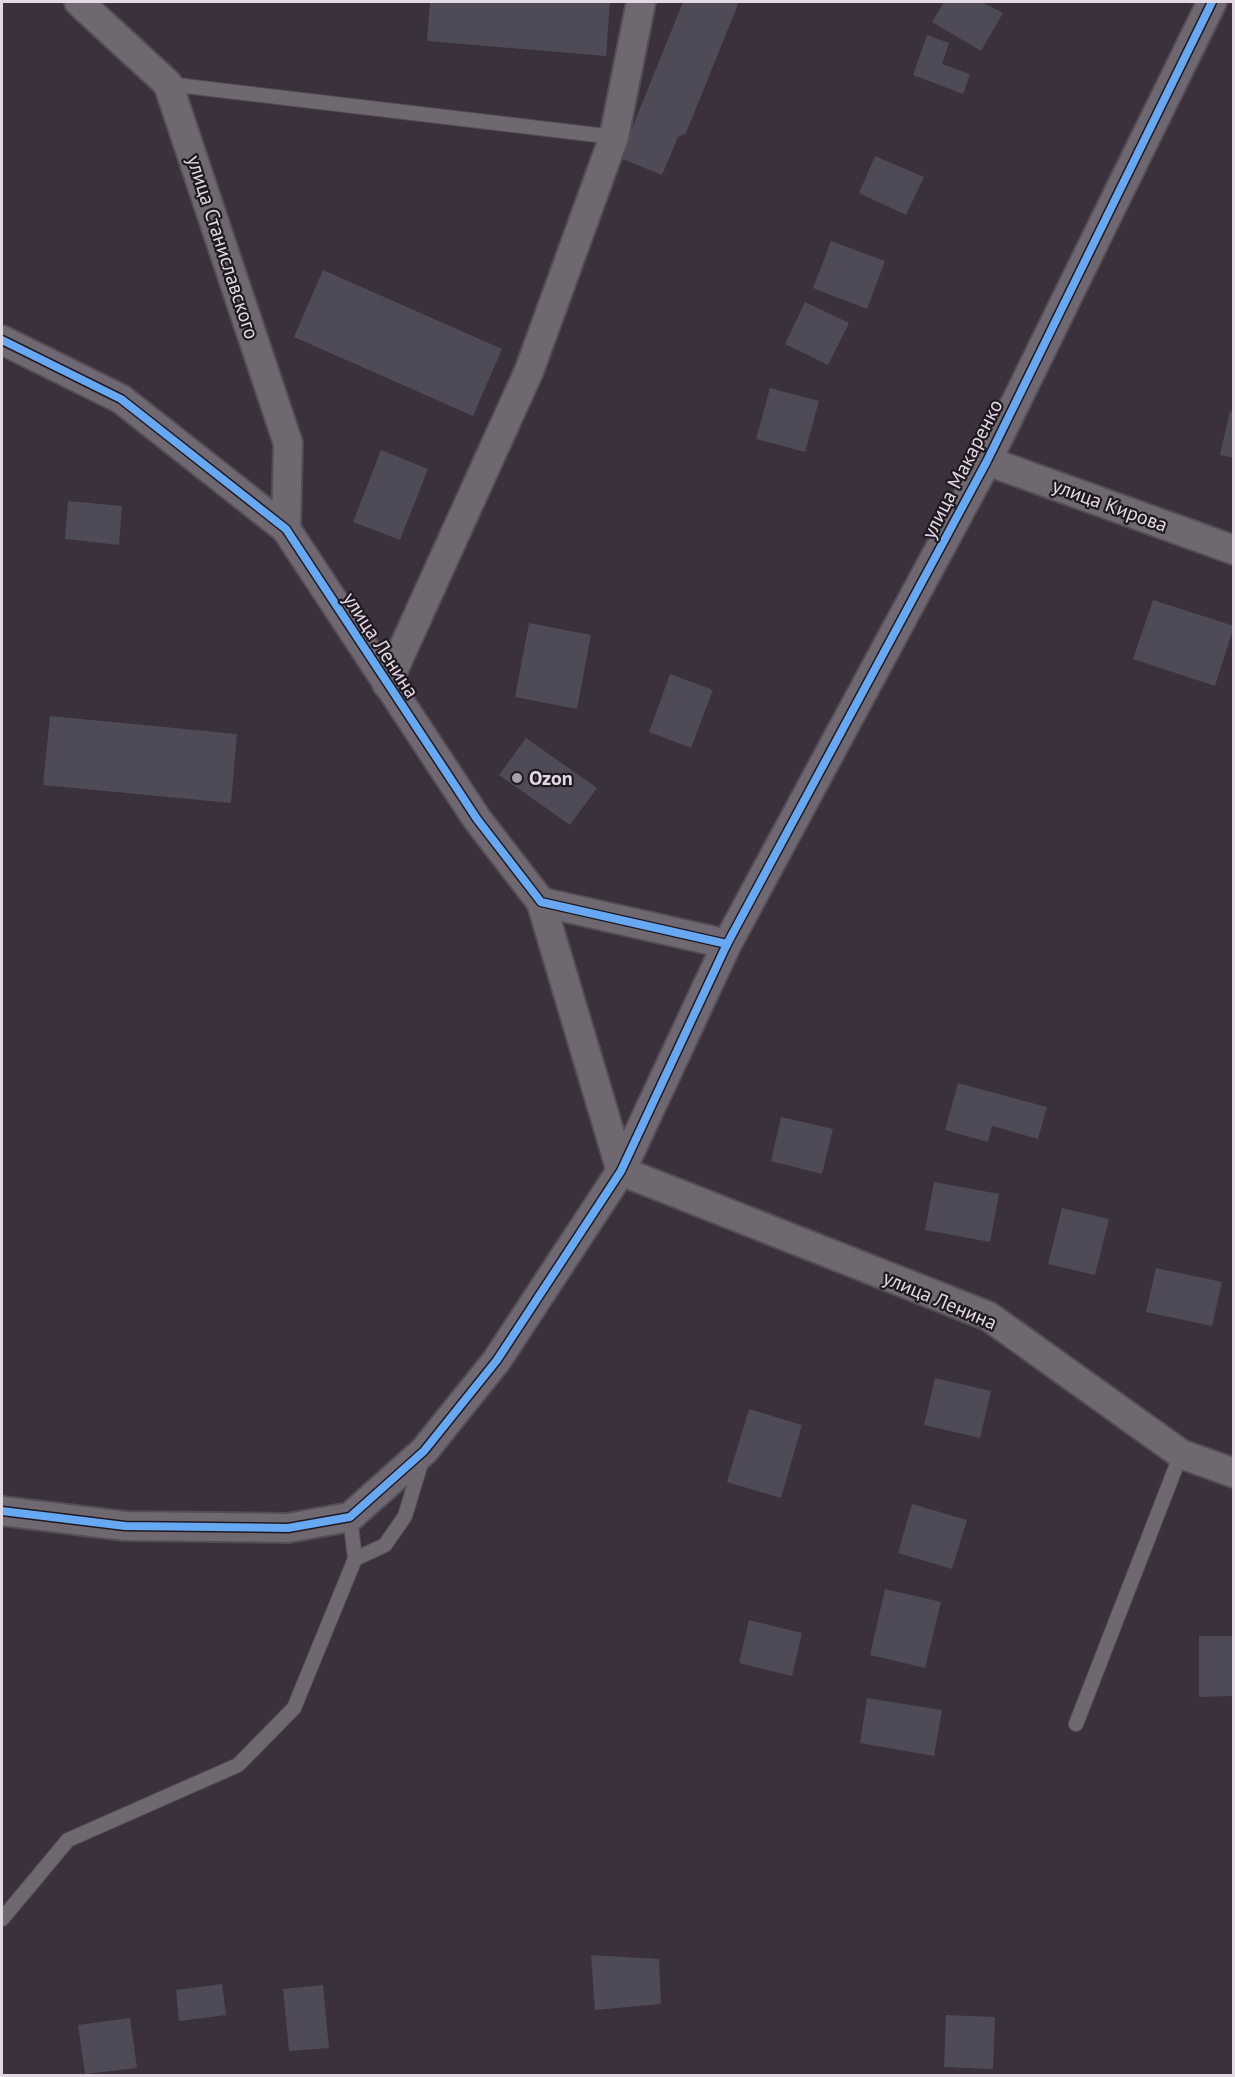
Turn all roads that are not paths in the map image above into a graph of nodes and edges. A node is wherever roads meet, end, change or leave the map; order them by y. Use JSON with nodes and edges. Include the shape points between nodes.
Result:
{"nodes":[{"id":1,"x":79,"y":2,"type":"edge"},
{"id":2,"x":641,"y":2,"type":"edge"},
{"id":3,"x":1212,"y":2,"type":"edge"},
{"id":4,"x":168,"y":84,"type":"junction"},
{"id":5,"x":614,"y":137,"type":"junction"},
{"id":6,"x":2,"y":340,"type":"edge"},
{"id":7,"x":987,"y":461,"type":"junction"},
{"id":8,"x":286,"y":529,"type":"junction"},
{"id":9,"x":1233,"y":550,"type":"edge"},
{"id":10,"x":387,"y":684,"type":"junction"},
{"id":11,"x":541,"y":902,"type":"junction"},
{"id":12,"x":727,"y":944,"type":"junction"},
{"id":13,"x":621,"y":1171,"type":"junction"},
{"id":14,"x":424,"y":1451,"type":"junction"},
{"id":15,"x":1181,"y":1454,"type":"junction"},
{"id":16,"x":1233,"y":1473,"type":"edge"},
{"id":17,"x":2,"y":1510,"type":"edge"},
{"id":18,"x":351,"y":1517,"type":"junction"},
{"id":19,"x":355,"y":1558,"type":"junction"},
{"id":20,"x":1076,"y":1724,"type":"dead end"},
{"id":21,"x":2,"y":1919,"type":"edge"}],
"edges":[{"from":1,"to":4,"type":"street","name":"улица Станиславского"},
{"from":2,"to":5,"type":"street"},
{"from":3,"to":7,"type":"street","name":"улица Макаренко"},
{"from":4,"to":5,"type":"lane"},
{"from":4,"to":8,"type":"street","name":"улица Станиславского","via":[[288,443]]},
{"from":5,"to":10,"type":"street","via":[[529,371]]},
{"from":6,"to":8,"type":"street","name":"улица Ленина","via":[[122,399]]},
{"from":7,"to":9,"type":"street","name":"улица Кирова"},
{"from":7,"to":12,"type":"street","name":"улица Макаренко"},
{"from":8,"to":10,"type":"street","name":"улица Ленина"},
{"from":10,"to":11,"type":"street","name":"улица Ленина","via":[[477,819]]},
{"from":11,"to":12,"type":"street"},
{"from":11,"to":13,"type":"street"},
{"from":12,"to":13,"type":"street","name":"улица Макаренко"},
{"from":13,"to":14,"type":"street","name":"улица Макаренко","via":[[497,1360]]},
{"from":13,"to":15,"type":"street","name":"улица Ленина","via":[[988,1316]]},
{"from":14,"to":18,"type":"street","name":"улица Макаренко"},
{"from":14,"to":19,"type":"lane","via":[[405,1516],[385,1545]]},
{"from":15,"to":16,"type":"street","name":"улица Ленина"},
{"from":15,"to":20,"type":"lane"},
{"from":17,"to":18,"type":"street","via":[[125,1526],[288,1528]]},
{"from":18,"to":19,"type":"lane"},
{"from":19,"to":21,"type":"lane","via":[[294,1708],[238,1765],[68,1840]]}]}
